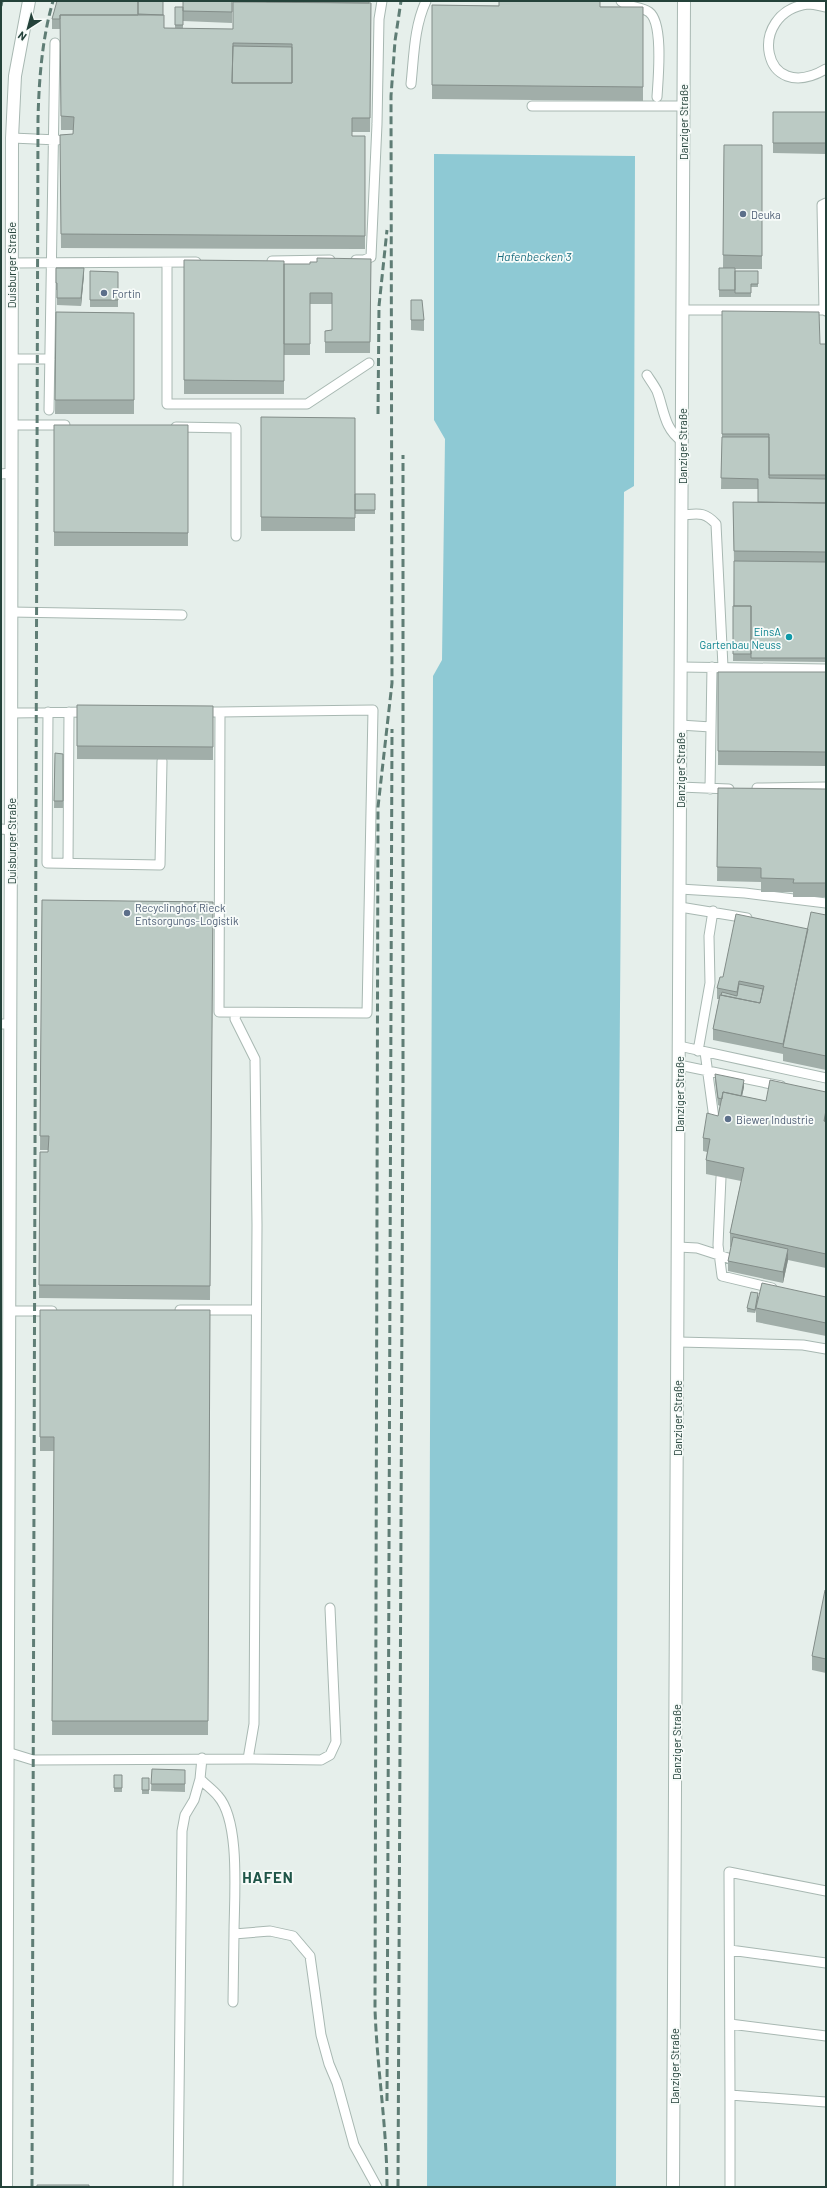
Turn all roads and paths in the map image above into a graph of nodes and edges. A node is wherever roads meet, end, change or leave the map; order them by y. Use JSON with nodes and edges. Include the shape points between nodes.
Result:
{"nodes":[{"id":1,"x":29,"y":1,"type":"edge"},
{"id":2,"x":382,"y":1,"type":"edge"},
{"id":3,"x":426,"y":1,"type":"edge"},
{"id":4,"x":621,"y":1,"type":"edge"},
{"id":5,"x":684,"y":1,"type":"edge"},
{"id":6,"x":826,"y":7,"type":"edge"},
{"id":7,"x":55,"y":43,"type":"dead end"},
{"id":8,"x":826,"y":69,"type":"edge"},
{"id":9,"x":411,"y":84,"type":"dead end"},
{"id":10,"x":658,"y":97,"type":"dead end"},
{"id":11,"x":532,"y":106,"type":"dead end"},
{"id":12,"x":683,"y":106,"type":"junction"},
{"id":13,"x":12,"y":138,"type":"junction"},
{"id":14,"x":54,"y":140,"type":"junction"},
{"id":15,"x":64,"y":140,"type":"edge"},
{"id":16,"x":826,"y":203,"type":"edge"},
{"id":17,"x":262,"y":261,"type":"edge"},
{"id":18,"x":207,"y":262,"type":"edge"},
{"id":19,"x":11,"y":263,"type":"junction"},
{"id":20,"x":52,"y":263,"type":"junction"},
{"id":21,"x":167,"y":263,"type":"junction"},
{"id":22,"x":682,"y":310,"type":"junction"},
{"id":23,"x":825,"y":310,"type":"edge"},
{"id":24,"x":11,"y":359,"type":"junction"},
{"id":25,"x":50,"y":359,"type":"junction"},
{"id":26,"x":369,"y":362,"type":"dead end"},
{"id":27,"x":647,"y":375,"type":"dead end"},
{"id":28,"x":50,"y":410,"type":"dead end"},
{"id":29,"x":11,"y":425,"type":"junction"},
{"id":30,"x":75,"y":425,"type":"edge"},
{"id":31,"x":167,"y":427,"type":"edge"},
{"id":32,"x":682,"y":441,"type":"junction"},
{"id":33,"x":6,"y":474,"type":"edge"},
{"id":34,"x":682,"y":515,"type":"junction"},
{"id":35,"x":236,"y":536,"type":"dead end"},
{"id":36,"x":11,"y":612,"type":"junction"},
{"id":37,"x":182,"y":615,"type":"dead end"},
{"id":38,"x":681,"y":666,"type":"junction"},
{"id":39,"x":712,"y":667,"type":"junction"},
{"id":40,"x":723,"y":667,"type":"junction"},
{"id":41,"x":826,"y":669,"type":"edge"},
{"id":42,"x":48,"y":712,"type":"junction"},
{"id":43,"x":69,"y":712,"type":"junction"},
{"id":44,"x":101,"y":712,"type":"edge"},
{"id":45,"x":188,"y":712,"type":"edge"},
{"id":46,"x":220,"y":712,"type":"junction"},
{"id":47,"x":11,"y":713,"type":"junction"},
{"id":48,"x":680,"y":725,"type":"junction"},
{"id":49,"x":711,"y":726,"type":"junction"},
{"id":50,"x":162,"y":761,"type":"edge"},
{"id":51,"x":680,"y":787,"type":"junction"},
{"id":52,"x":826,"y":787,"type":"edge"},
{"id":53,"x":710,"y":789,"type":"junction"},
{"id":54,"x":6,"y":830,"type":"edge"},
{"id":55,"x":68,"y":863,"type":"junction"},
{"id":56,"x":6,"y":880,"type":"edge"},
{"id":57,"x":680,"y":888,"type":"junction"},
{"id":58,"x":826,"y":903,"type":"edge"},
{"id":59,"x":680,"y":907,"type":"junction"},
{"id":60,"x":713,"y":911,"type":"junction"},
{"id":61,"x":753,"y":919,"type":"edge"},
{"id":62,"x":236,"y":1013,"type":"junction"},
{"id":63,"x":5,"y":1024,"type":"edge"},
{"id":64,"x":679,"y":1046,"type":"junction"},
{"id":65,"x":702,"y":1051,"type":"junction"},
{"id":66,"x":679,"y":1066,"type":"junction"},
{"id":67,"x":708,"y":1071,"type":"junction"},
{"id":68,"x":826,"y":1078,"type":"edge"},
{"id":69,"x":787,"y":1088,"type":"edge"},
{"id":70,"x":715,"y":1129,"type":"edge"},
{"id":71,"x":721,"y":1177,"type":"edge"},
{"id":72,"x":678,"y":1247,"type":"junction"},
{"id":73,"x":719,"y":1257,"type":"junction"},
{"id":74,"x":731,"y":1259,"type":"edge"},
{"id":75,"x":780,"y":1290,"type":"edge"},
{"id":76,"x":171,"y":1310,"type":"edge"},
{"id":77,"x":256,"y":1310,"type":"junction"},
{"id":78,"x":9,"y":1311,"type":"junction"},
{"id":79,"x":63,"y":1311,"type":"edge"},
{"id":80,"x":678,"y":1342,"type":"junction"},
{"id":81,"x":826,"y":1349,"type":"edge"},
{"id":82,"x":5,"y":1442,"type":"edge"},
{"id":83,"x":5,"y":1556,"type":"edge"},
{"id":84,"x":330,"y":1608,"type":"dead end"},
{"id":85,"x":4,"y":1752,"type":"edge"},
{"id":86,"x":202,"y":1758,"type":"junction"},
{"id":87,"x":248,"y":1759,"type":"junction"},
{"id":88,"x":200,"y":1779,"type":"junction"},
{"id":89,"x":4,"y":1867,"type":"edge"},
{"id":90,"x":826,"y":1891,"type":"edge"},
{"id":91,"x":234,"y":1934,"type":"junction"},
{"id":92,"x":730,"y":1950,"type":"junction"},
{"id":93,"x":826,"y":1963,"type":"edge"},
{"id":94,"x":4,"y":1968,"type":"edge"},
{"id":95,"x":233,"y":2002,"type":"dead end"},
{"id":96,"x":730,"y":2024,"type":"junction"},
{"id":97,"x":826,"y":2036,"type":"edge"},
{"id":98,"x":730,"y":2095,"type":"junction"},
{"id":99,"x":826,"y":2102,"type":"edge"},
{"id":100,"x":4,"y":2140,"type":"edge"},
{"id":101,"x":6,"y":2187,"type":"edge"},
{"id":102,"x":178,"y":2187,"type":"edge"},
{"id":103,"x":377,"y":2187,"type":"edge"},
{"id":104,"x":673,"y":2187,"type":"edge"},
{"id":105,"x":730,"y":2187,"type":"edge"}],
"edges":[{"from":1,"to":13,"type":"street","name":"Duisburger Straße","via":[[15,76]]},
{"from":2,"to":17,"type":"lane","via":[[379,19],[371,257],[364,260]]},
{"from":3,"to":9,"type":"lane","via":[[416,34]]},
{"from":4,"to":10,"type":"lane","via":[[648,11],[655,17],[658,29]]},
{"from":5,"to":12,"type":"street","name":"Danziger Straße"},
{"from":6,"to":8,"type":"lane","via":[[808,4],[786,12],[774,24],[768,45],[770,61],[782,74],[802,78]]},
{"from":7,"to":14,"type":"lane"},
{"from":11,"to":12,"type":"lane"},
{"from":12,"to":22,"type":"street","name":"Danziger Straße"},
{"from":13,"to":14,"type":"lane"},
{"from":13,"to":19,"type":"street","name":"Duisburger Straße"},
{"from":14,"to":15,"type":"lane"},
{"from":14,"to":20,"type":"lane"},
{"from":16,"to":23,"type":"lane","via":[[822,205]]},
{"from":18,"to":21,"type":"lane"},
{"from":19,"to":20,"type":"lane"},
{"from":19,"to":24,"type":"street","name":"Duisburger Straße"},
{"from":20,"to":21,"type":"lane"},
{"from":20,"to":25,"type":"lane"},
{"from":21,"to":26,"type":"lane","via":[[167,404],[308,404]]},
{"from":22,"to":23,"type":"lane"},
{"from":22,"to":32,"type":"street","name":"Danziger Straße"},
{"from":24,"to":25,"type":"lane"},
{"from":24,"to":29,"type":"street","name":"Duisburger Straße"},
{"from":25,"to":28,"type":"lane"},
{"from":27,"to":32,"type":"lane","via":[[656,391],[667,425]]},
{"from":29,"to":30,"type":"lane"},
{"from":29,"to":33,"type":"street","name":"Duisburger Straße"},
{"from":31,"to":35,"type":"lane","via":[[236,428]]},
{"from":32,"to":34,"type":"street","name":"Danziger Straße"},
{"from":33,"to":36,"type":"street","name":"Duisburger Straße"},
{"from":34,"to":38,"type":"street","name":"Danziger Straße"},
{"from":34,"to":40,"type":"lane","via":[[708,516],[716,524]]},
{"from":36,"to":37,"type":"lane"},
{"from":36,"to":47,"type":"street","name":"Duisburger Straße"},
{"from":38,"to":39,"type":"lane"},
{"from":38,"to":48,"type":"street","name":"Danziger Straße"},
{"from":39,"to":40,"type":"lane"},
{"from":39,"to":49,"type":"lane"},
{"from":40,"to":41,"type":"lane"},
{"from":42,"to":43,"type":"lane"},
{"from":42,"to":47,"type":"lane"},
{"from":42,"to":55,"type":"lane","via":[[47,862]]},
{"from":43,"to":44,"type":"lane"},
{"from":43,"to":55,"type":"lane"},
{"from":45,"to":46,"type":"lane"},
{"from":46,"to":62,"type":"lane","via":[[220,1012]]},
{"from":46,"to":62,"type":"lane","via":[[373,710],[367,1013]]},
{"from":47,"to":54,"type":"street","name":"Duisburger Straße"},
{"from":48,"to":49,"type":"lane"},
{"from":48,"to":51,"type":"street","name":"Danziger Straße"},
{"from":49,"to":53,"type":"lane"},
{"from":50,"to":55,"type":"lane","via":[[160,865]]},
{"from":51,"to":53,"type":"lane"},
{"from":51,"to":57,"type":"street","name":"Danziger Straße"},
{"from":52,"to":53,"type":"lane"},
{"from":54,"to":56,"type":"street","name":"Duisburger Straße"},
{"from":56,"to":63,"type":"street","name":"Duisburger Straße"},
{"from":57,"to":58,"type":"lane"},
{"from":57,"to":59,"type":"street","name":"Danziger Straße"},
{"from":59,"to":60,"type":"lane"},
{"from":59,"to":64,"type":"street","name":"Danziger Straße"},
{"from":60,"to":61,"type":"lane"},
{"from":60,"to":65,"type":"lane","via":[[709,936],[710,983]]},
{"from":62,"to":77,"type":"lane","via":[[235,1019],[255,1059]]},
{"from":63,"to":78,"type":"street","name":"Duisburger Straße"},
{"from":64,"to":65,"type":"lane"},
{"from":64,"to":66,"type":"street","name":"Danziger Straße"},
{"from":65,"to":67,"type":"lane"},
{"from":65,"to":68,"type":"lane"},
{"from":66,"to":67,"type":"lane"},
{"from":66,"to":72,"type":"street","name":"Danziger Straße"},
{"from":67,"to":69,"type":"lane"},
{"from":67,"to":70,"type":"lane"},
{"from":71,"to":73,"type":"lane"},
{"from":72,"to":73,"type":"lane","via":[[697,1248]]},
{"from":72,"to":80,"type":"street","name":"Danziger Straße"},
{"from":73,"to":74,"type":"lane"},
{"from":73,"to":75,"type":"lane","via":[[722,1276]]},
{"from":76,"to":77,"type":"lane"},
{"from":77,"to":87,"type":"lane","via":[[254,1724]]},
{"from":78,"to":79,"type":"lane"},
{"from":78,"to":82,"type":"street","name":"Duisburger Straße"},
{"from":80,"to":81,"type":"lane","via":[[803,1345]]},
{"from":80,"to":104,"type":"street","name":"Danziger Straße"},
{"from":82,"to":83,"type":"street","name":"Duisburger Straße"},
{"from":83,"to":85,"type":"street","name":"Duisburger Straße"},
{"from":84,"to":87,"type":"lane","via":[[336,1742],[330,1755],[321,1760]]},
{"from":85,"to":86,"type":"lane","via":[[33,1760]]},
{"from":85,"to":89,"type":"street","name":"Duisburger Straße"},
{"from":86,"to":87,"type":"lane"},
{"from":86,"to":88,"type":"lane"},
{"from":88,"to":91,"type":"lane","via":[[219,1796],[233,1832]]},
{"from":88,"to":102,"type":"lane","via":[[182,1831]]},
{"from":89,"to":94,"type":"street","name":"Duisburger Straße"},
{"from":90,"to":92,"type":"lane","via":[[729,1872]]},
{"from":91,"to":95,"type":"lane"},
{"from":91,"to":103,"type":"lane","via":[[270,1931],[293,1936],[310,1956],[321,2035],[329,2064],[337,2083],[354,2145]]},
{"from":92,"to":93,"type":"lane"},
{"from":92,"to":96,"type":"lane"},
{"from":94,"to":100,"type":"street","name":"Duisburger Straße"},
{"from":96,"to":97,"type":"lane"},
{"from":96,"to":98,"type":"lane"},
{"from":98,"to":99,"type":"lane"},
{"from":98,"to":105,"type":"lane"},
{"from":100,"to":101,"type":"street","name":"Duisburger Straße"}]}
